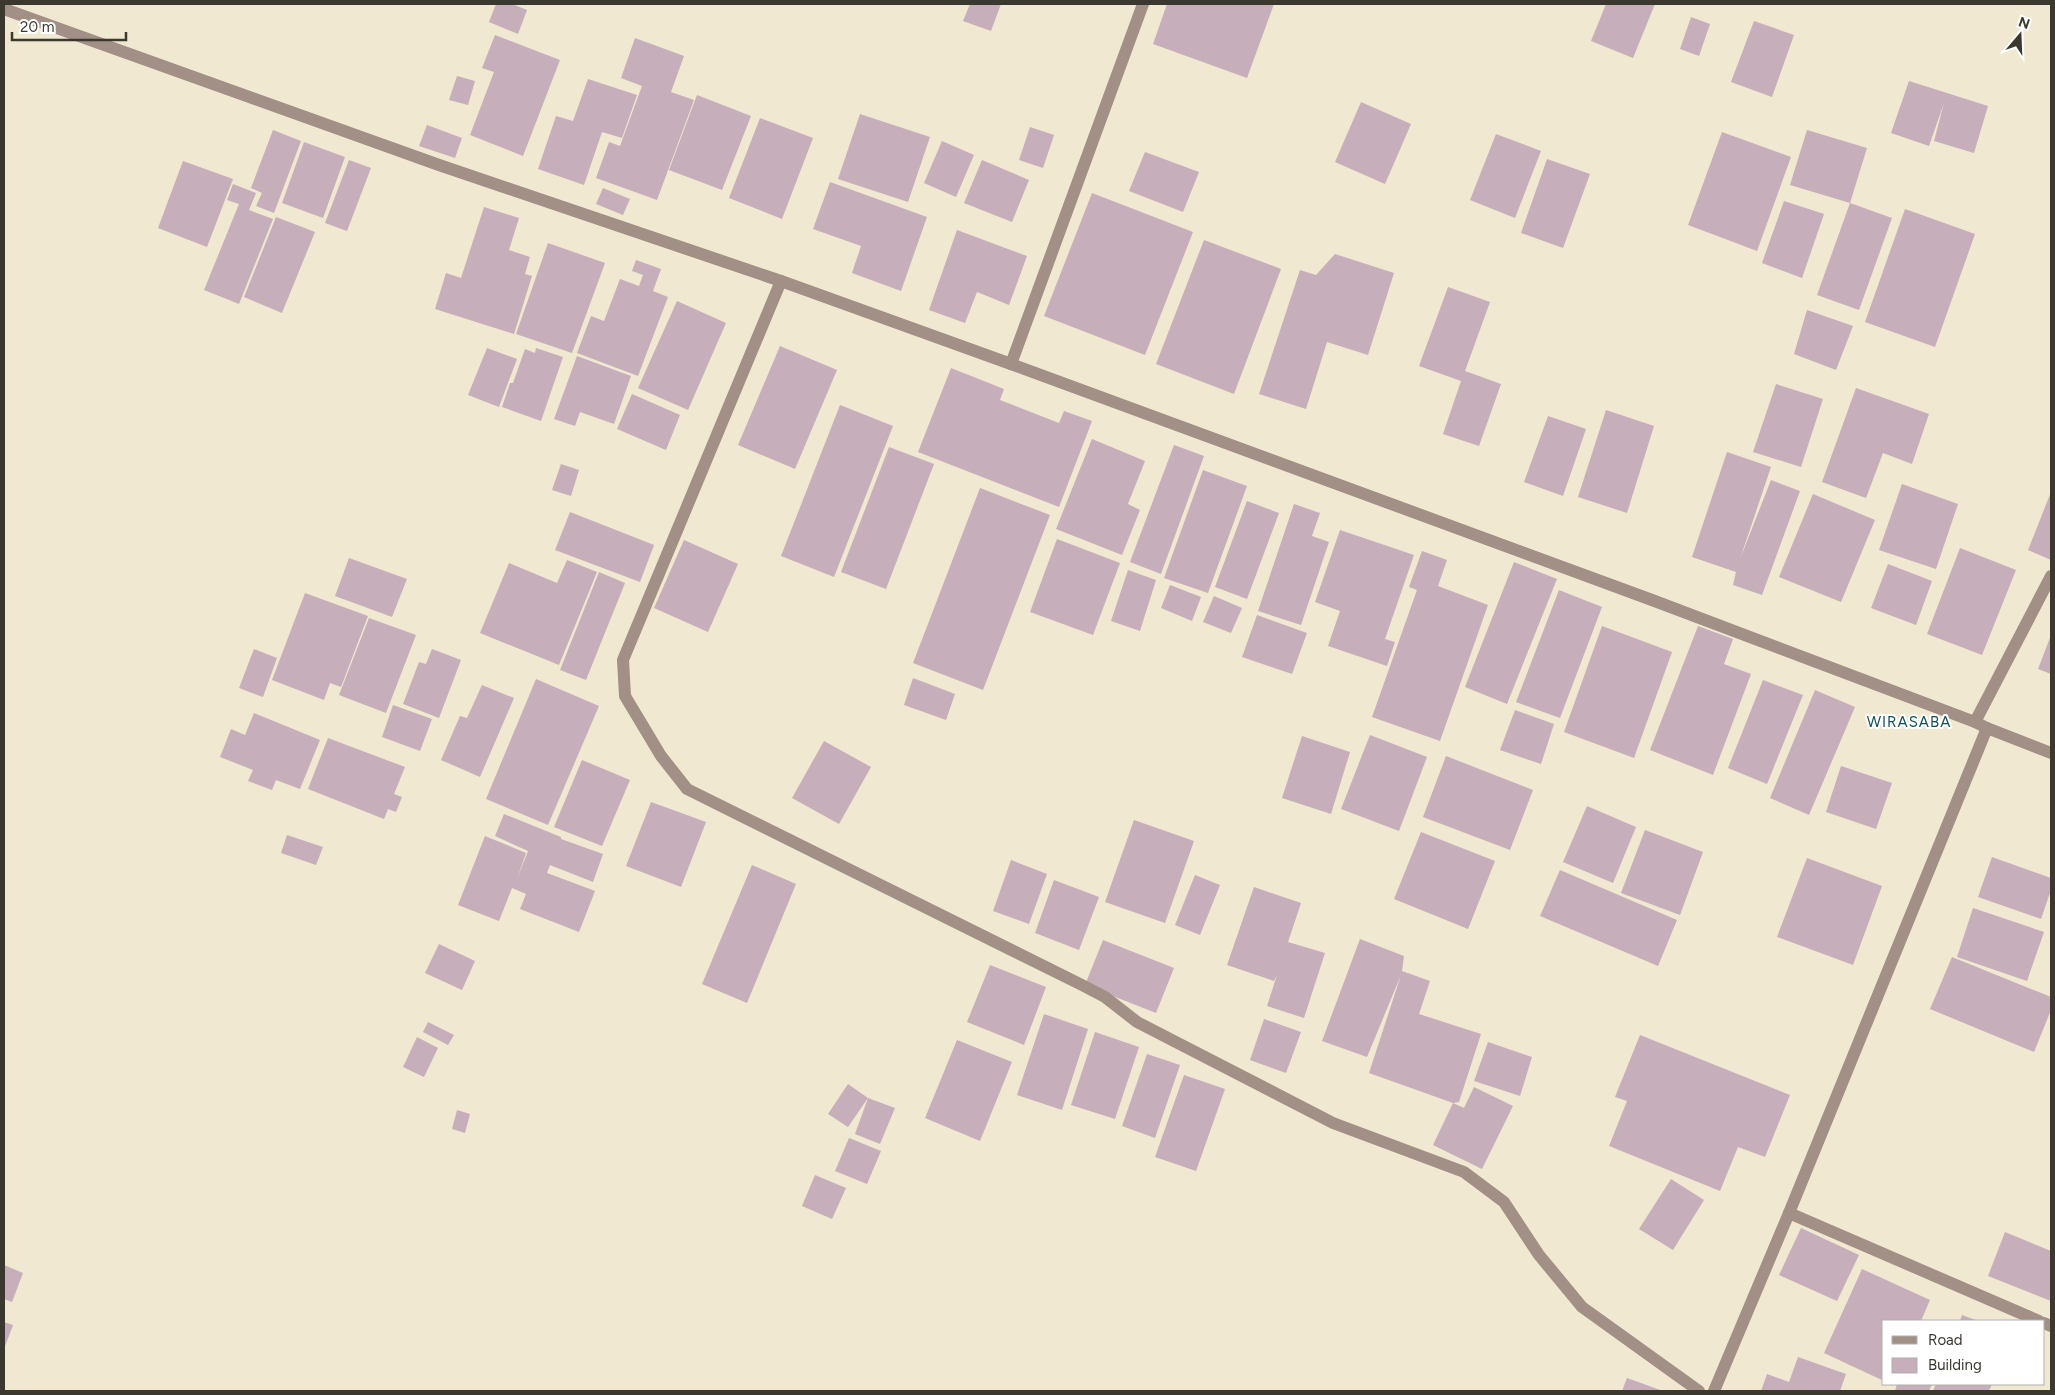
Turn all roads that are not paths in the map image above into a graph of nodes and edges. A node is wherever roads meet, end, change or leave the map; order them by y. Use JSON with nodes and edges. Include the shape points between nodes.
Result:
{"nodes":[{"id":1,"x":1143,"y":4,"type":"edge"},
{"id":2,"x":4,"y":9,"type":"edge"},
{"id":3,"x":781,"y":281,"type":"junction"},
{"id":4,"x":1011,"y":364,"type":"junction"},
{"id":5,"x":2051,"y":576,"type":"edge"},
{"id":6,"x":1975,"y":722,"type":"junction"},
{"id":7,"x":1987,"y":728,"type":"junction"},
{"id":8,"x":2051,"y":753,"type":"edge"},
{"id":9,"x":1789,"y":1213,"type":"junction"},
{"id":10,"x":2037,"y":1320,"type":"edge"},
{"id":11,"x":1699,"y":1391,"type":"edge"},
{"id":12,"x":1714,"y":1391,"type":"edge"}],
"edges":[{"from":1,"to":4,"type":"street"},
{"from":2,"to":3,"type":"street","via":[[448,168]]},
{"from":3,"to":4,"type":"street"},
{"from":3,"to":11,"type":"street","via":[[623,660],[625,696],[661,756],[687,789],[1080,984],[1137,1022],[1333,1123],[1464,1172],[1504,1202],[1539,1255],[1582,1307]]},
{"from":4,"to":6,"type":"street","via":[[1643,596]]},
{"from":5,"to":6,"type":"street"},
{"from":6,"to":7,"type":"street"},
{"from":7,"to":8,"type":"street"},
{"from":7,"to":9,"type":"street"},
{"from":9,"to":10,"type":"street"},
{"from":9,"to":12,"type":"street"}]}
